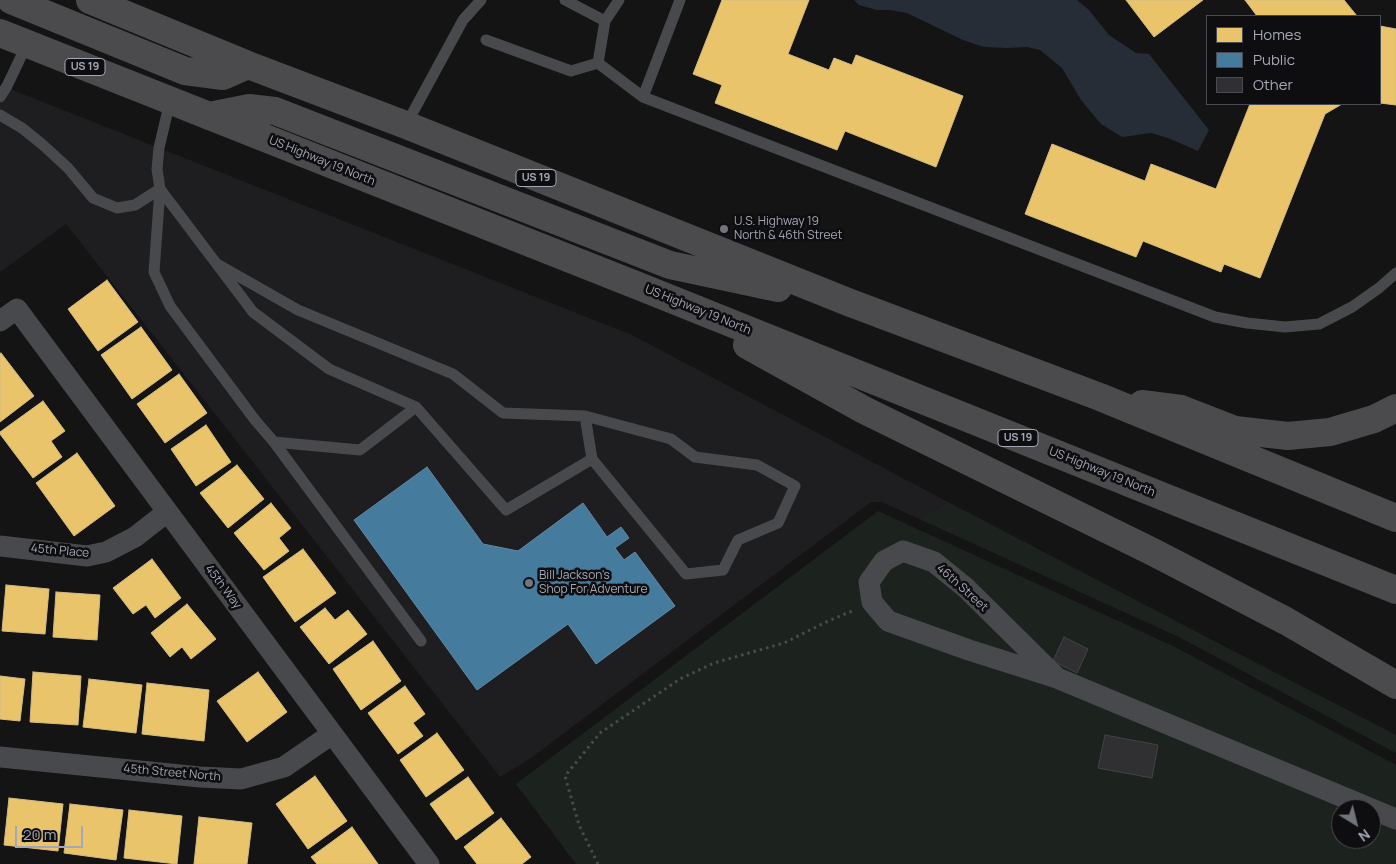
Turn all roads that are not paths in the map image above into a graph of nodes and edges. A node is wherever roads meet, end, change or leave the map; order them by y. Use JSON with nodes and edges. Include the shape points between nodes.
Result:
{"nodes":[{"id":1,"x":11,"y":0,"type":"edge"},
{"id":2,"x":90,"y":0,"type":"edge"},
{"id":3,"x":482,"y":0,"type":"edge"},
{"id":4,"x":565,"y":0,"type":"edge"},
{"id":5,"x":619,"y":0,"type":"edge"},
{"id":6,"x":680,"y":0,"type":"edge"},
{"id":7,"x":605,"y":21,"type":"junction"},
{"id":8,"x":0,"y":33,"type":"edge"},
{"id":9,"x":486,"y":40,"type":"dead end"},
{"id":10,"x":27,"y":44,"type":"junction"},
{"id":11,"x":598,"y":63,"type":"junction"},
{"id":12,"x":248,"y":64,"type":"junction"},
{"id":13,"x":0,"y":97,"type":"edge"},
{"id":14,"x":643,"y":97,"type":"junction"},
{"id":15,"x":170,"y":100,"type":"junction"},
{"id":16,"x":0,"y":115,"type":"edge"},
{"id":17,"x":209,"y":116,"type":"junction"},
{"id":18,"x":406,"y":125,"type":"junction"},
{"id":19,"x":160,"y":189,"type":"junction"},
{"id":20,"x":217,"y":264,"type":"junction"},
{"id":21,"x":1396,"y":273,"type":"edge"},
{"id":22,"x":641,"y":287,"type":"junction"},
{"id":23,"x":848,"y":302,"type":"junction"},
{"id":24,"x":8,"y":315,"type":"edge"},
{"id":25,"x":1100,"y":397,"type":"junction"},
{"id":26,"x":416,"y":407,"type":"junction"},
{"id":27,"x":1396,"y":408,"type":"edge"},
{"id":28,"x":585,"y":416,"type":"junction"},
{"id":29,"x":274,"y":442,"type":"junction"},
{"id":30,"x":592,"y":459,"type":"junction"},
{"id":31,"x":168,"y":512,"type":"junction"},
{"id":32,"x":1396,"y":518,"type":"edge"},
{"id":33,"x":0,"y":546,"type":"edge"},
{"id":34,"x":1396,"y":590,"type":"edge"},
{"id":35,"x":421,"y":642,"type":"dead end"},
{"id":36,"x":1057,"y":678,"type":"junction"},
{"id":37,"x":1396,"y":685,"type":"edge"},
{"id":38,"x":332,"y":734,"type":"junction"},
{"id":39,"x":0,"y":757,"type":"edge"},
{"id":40,"x":1396,"y":819,"type":"edge"},
{"id":41,"x":429,"y":864,"type":"edge"}],
"edges":[{"from":1,"to":12,"type":"highway","via":[[185,71],[223,76]]},
{"from":2,"to":12,"type":"highway","number":"US 19"},
{"from":3,"to":18,"type":"lane","via":[[463,20]]},
{"from":4,"to":7,"type":"lane"},
{"from":5,"to":7,"type":"lane"},
{"from":6,"to":14,"type":"lane"},
{"from":7,"to":11,"type":"lane"},
{"from":8,"to":10,"type":"highway","name":"US Highway 19 North","number":"US 19"},
{"from":9,"to":11,"type":"lane","via":[[571,71]]},
{"from":10,"to":13,"type":"lane"},
{"from":10,"to":15,"type":"highway","name":"US Highway 19 North","number":"US 19"},
{"from":11,"to":14,"type":"lane"},
{"from":12,"to":18,"type":"highway","number":"US 19"},
{"from":14,"to":21,"type":"lane","via":[[1216,317],[1285,327],[1318,324],[1352,307]]},
{"from":15,"to":17,"type":"highway","name":"US Highway 19 North","number":"US 19"},
{"from":15,"to":19,"type":"lane","via":[[159,148],[157,169]]},
{"from":16,"to":19,"type":"lane","via":[[43,145],[94,198],[117,208],[135,205]]},
{"from":17,"to":22,"type":"highway","name":"US Highway 19 North","number":"US 19"},
{"from":17,"to":23,"type":"highway","via":[[249,108],[275,111],[670,265]]},
{"from":18,"to":23,"type":"highway","number":"US 19"},
{"from":19,"to":20,"type":"lane"},
{"from":19,"to":29,"type":"lane","via":[[154,272],[170,306]]},
{"from":20,"to":26,"type":"lane","via":[[253,312],[329,369]]},
{"from":20,"to":28,"type":"lane","via":[[298,310],[453,374],[503,414]]},
{"from":22,"to":34,"type":"highway","name":"US Highway 19 North","number":"US 19"},
{"from":22,"to":37,"type":"highway","via":[[864,410],[1145,547],[1277,616]]},
{"from":23,"to":25,"type":"highway","number":"US 19"},
{"from":24,"to":31,"type":"street","name":"45th Way"},
{"from":25,"to":27,"type":"highway","via":[[1181,409],[1235,430],[1288,436],[1330,432],[1374,419]]},
{"from":25,"to":32,"type":"highway","number":"US 19"},
{"from":26,"to":29,"type":"lane","via":[[360,450]]},
{"from":26,"to":30,"type":"lane","via":[[506,510]]},
{"from":28,"to":30,"type":"lane"},
{"from":28,"to":30,"type":"lane","via":[[671,439],[695,457],[757,465],[795,486],[778,523],[738,540],[723,570],[686,574]]},
{"from":29,"to":35,"type":"lane"},
{"from":31,"to":33,"type":"street","name":"45th Place","via":[[135,537],[97,554],[87,556]]},
{"from":31,"to":38,"type":"street","name":"45th Way"},
{"from":36,"to":36,"type":"street","name":"46th Street","via":[[888,621],[872,602],[870,582],[884,561],[903,551],[934,562],[966,588]]},
{"from":36,"to":40,"type":"street","name":"46th Street"},
{"from":38,"to":39,"type":"street","name":"45th Street North","via":[[284,767],[241,779]]},
{"from":38,"to":41,"type":"street","name":"45th Way"}]}
